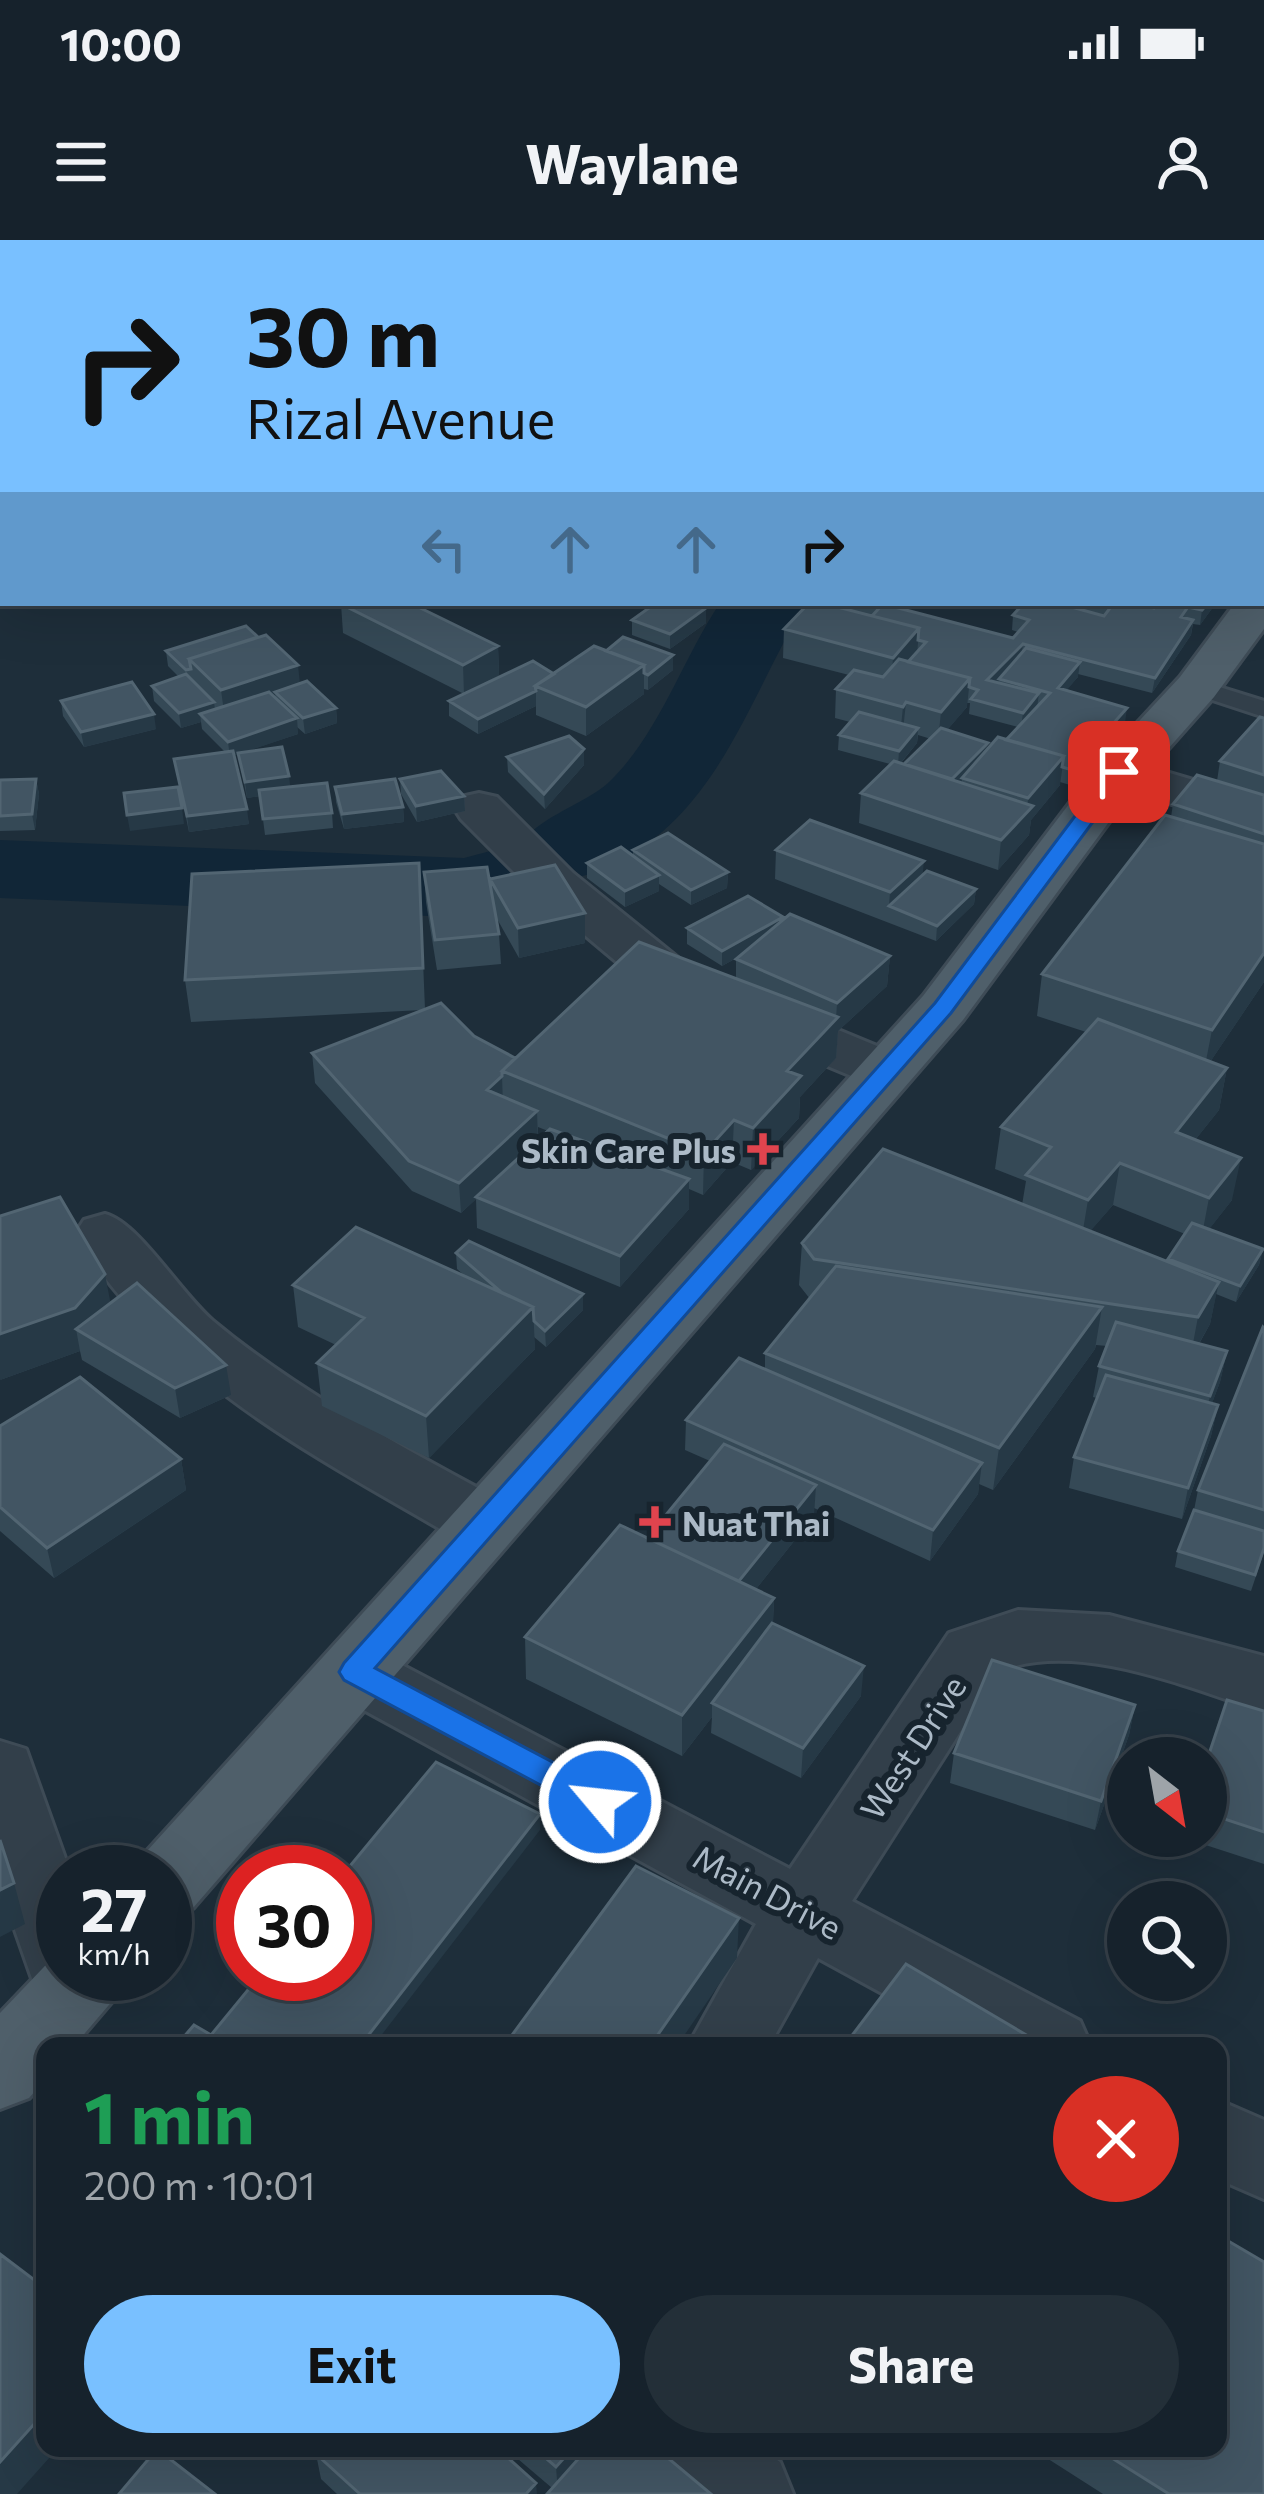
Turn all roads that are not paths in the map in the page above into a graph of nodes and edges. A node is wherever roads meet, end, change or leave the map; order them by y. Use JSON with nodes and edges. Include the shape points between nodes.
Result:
{"nodes":[{"id":1,"x":1257,"y":606,"type":"edge"},
{"id":2,"x":1198,"y":687,"type":"junction"},
{"id":3,"x":1264,"y":709,"type":"edge"},
{"id":4,"x":1119,"y":772,"type":"junction"},
{"id":5,"x":479,"y":808,"type":"dead end"},
{"id":6,"x":1264,"y":817,"type":"edge"},
{"id":7,"x":886,"y":1070,"type":"junction"},
{"id":8,"x":105,"y":1234,"type":"dead end"},
{"id":9,"x":484,"y":1523,"type":"junction"},
{"id":10,"x":355,"y":1672,"type":"junction"},
{"id":11,"x":1264,"y":1684,"type":"edge"},
{"id":12,"x":0,"y":1770,"type":"edge"},
{"id":13,"x":192,"y":1855,"type":"edge"},
{"id":14,"x":36,"y":1874,"type":"edge"},
{"id":15,"x":805,"y":1910,"type":"junction"},
{"id":16,"x":53,"y":2001,"type":"edge"},
{"id":17,"x":732,"y":2037,"type":"edge"},
{"id":18,"x":1036,"y":2037,"type":"edge"},
{"id":19,"x":0,"y":2072,"type":"edge"},
{"id":20,"x":1227,"y":2142,"type":"edge"},
{"id":21,"x":1264,"y":2162,"type":"edge"},
{"id":22,"x":701,"y":2457,"type":"edge"},
{"id":23,"x":748,"y":2494,"type":"edge"}],
"edges":[{"from":1,"to":2,"type":"main road"},
{"from":2,"to":3,"type":"lane"},
{"from":2,"to":4,"type":"main road"},
{"from":4,"to":6,"type":"street"},
{"from":4,"to":7,"type":"main road","via":[[943,1008]]},
{"from":5,"to":7,"type":"street","via":[[622,944],[674,982]]},
{"from":7,"to":9,"type":"main road"},
{"from":8,"to":9,"type":"street","via":[[206,1352]]},
{"from":9,"to":10,"type":"main road"},
{"from":10,"to":13,"type":"main road"},
{"from":10,"to":15,"type":"street","name":"Main Drive"},
{"from":11,"to":15,"type":"street","name":"West Drive","via":[[1083,1640],[1019,1637],[974,1652]]},
{"from":12,"to":14,"type":"street"},
{"from":15,"to":17,"type":"street","name":"West Drive"},
{"from":15,"to":18,"type":"street","name":"Main Drive"},
{"from":16,"to":19,"type":"main road"},
{"from":20,"to":21,"type":"street"},
{"from":22,"to":23,"type":"street"}]}
